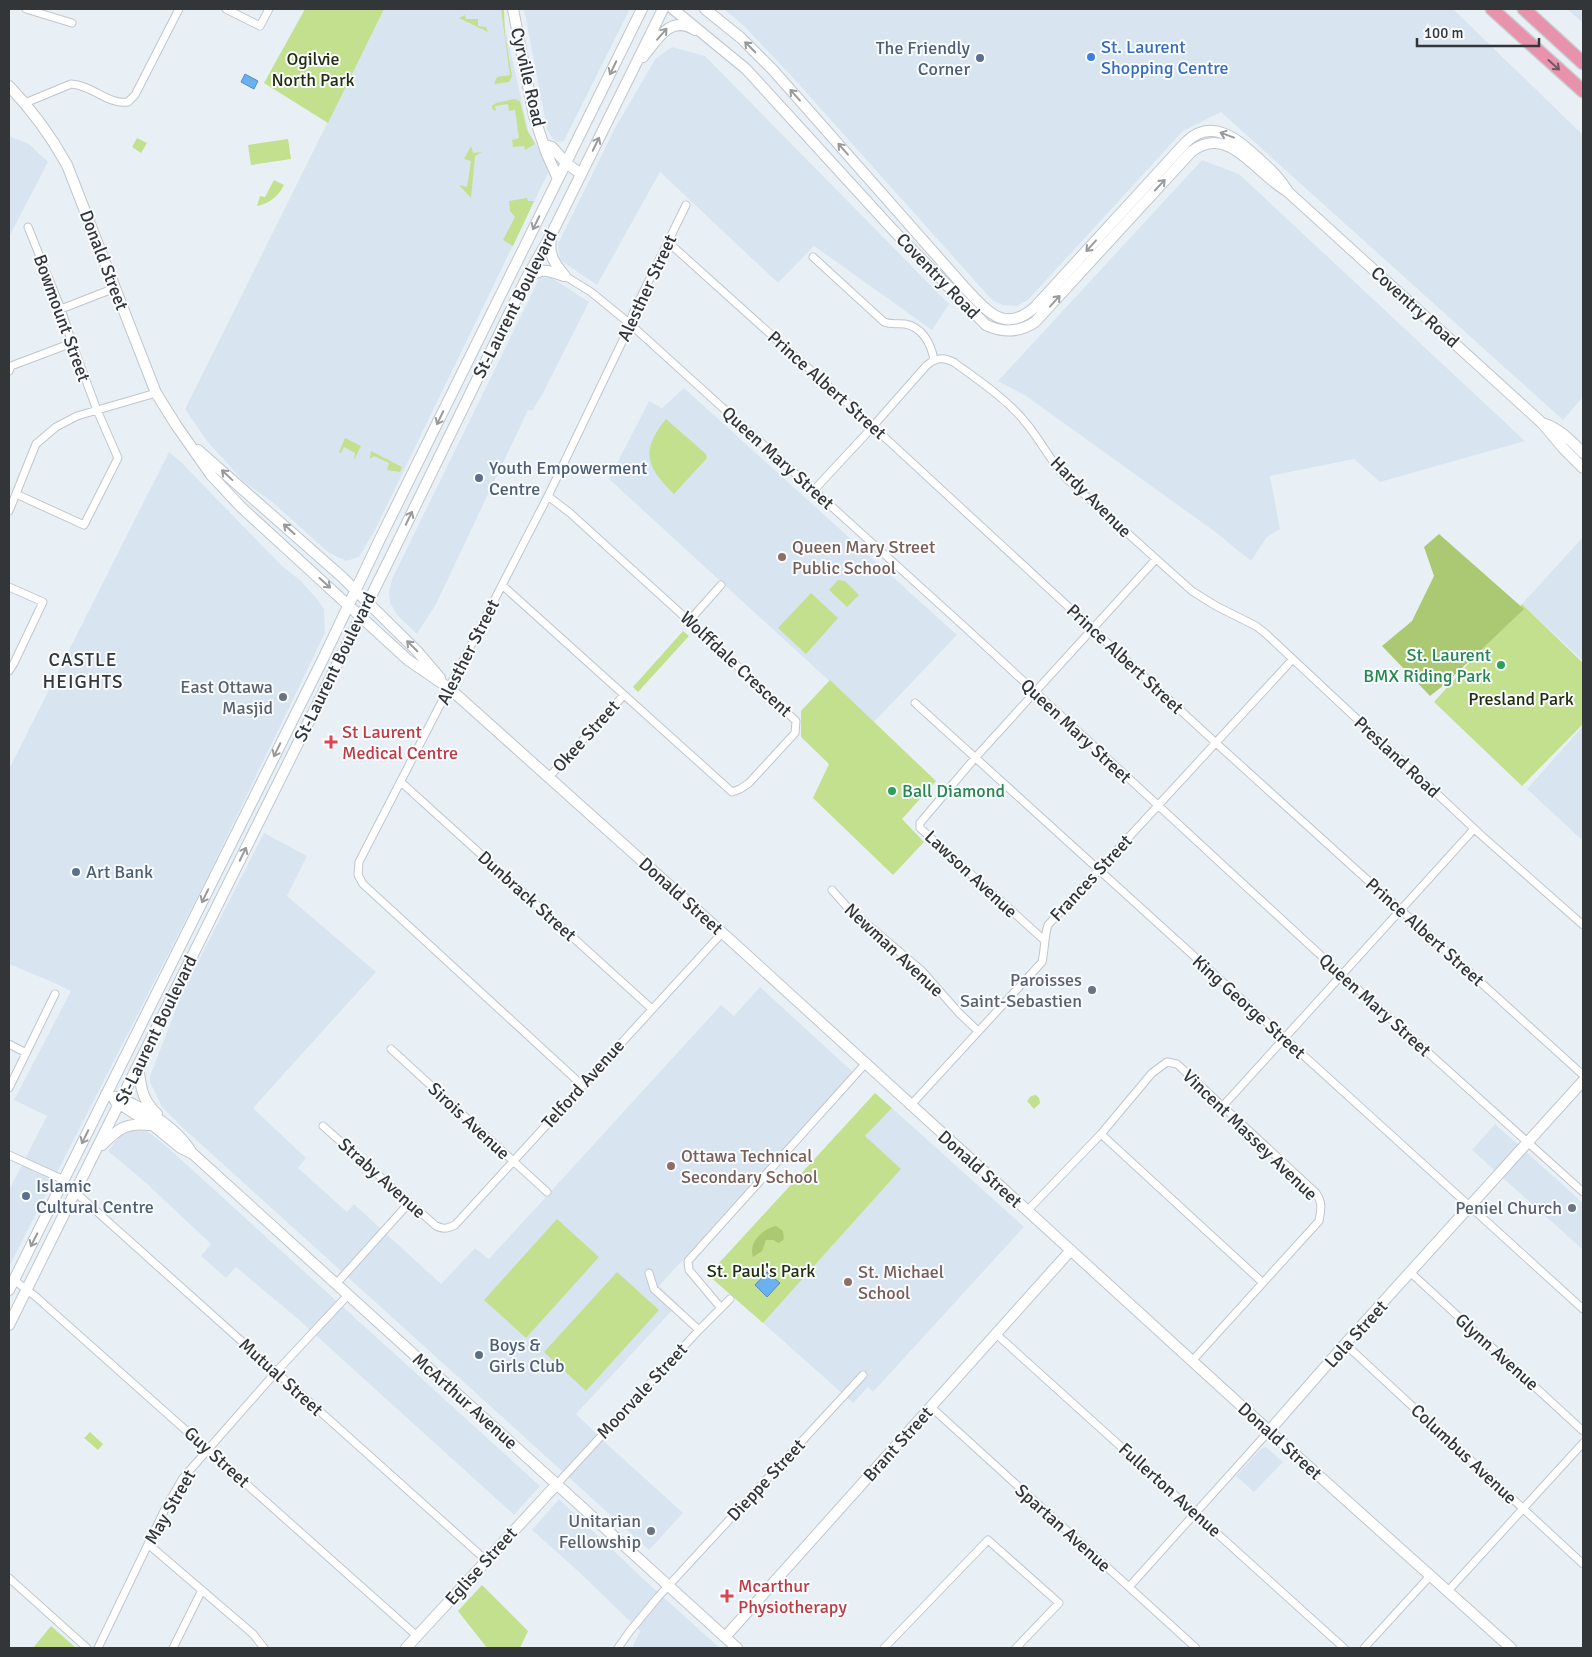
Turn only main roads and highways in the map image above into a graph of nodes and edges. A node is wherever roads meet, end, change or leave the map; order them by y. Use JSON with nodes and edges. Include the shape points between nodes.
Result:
{"nodes":[{"id":1,"x":513,"y":9,"type":"edge"},
{"id":2,"x":635,"y":9,"type":"edge"},
{"id":3,"x":642,"y":9,"type":"edge"},
{"id":4,"x":663,"y":9,"type":"edge"},
{"id":5,"x":673,"y":9,"type":"edge"},
{"id":6,"x":705,"y":9,"type":"edge"},
{"id":7,"x":713,"y":9,"type":"edge"},
{"id":8,"x":1492,"y":9,"type":"edge"},
{"id":9,"x":1524,"y":9,"type":"edge"},
{"id":10,"x":634,"y":24,"type":"junction"},
{"id":11,"x":726,"y":25,"type":"junction"},
{"id":12,"x":720,"y":47,"type":"junction"},
{"id":13,"x":1583,"y":63,"type":"edge"},
{"id":14,"x":631,"y":72,"type":"junction"},
{"id":15,"x":9,"y":86,"type":"edge"},
{"id":16,"x":1583,"y":91,"type":"edge"},
{"id":17,"x":545,"y":145,"type":"junction"},
{"id":18,"x":566,"y":162,"type":"junction"},
{"id":19,"x":581,"y":174,"type":"junction"},
{"id":20,"x":558,"y":179,"type":"junction"},
{"id":21,"x":1287,"y":191,"type":"junction"},
{"id":22,"x":552,"y":233,"type":"junction"},
{"id":23,"x":526,"y":279,"type":"junction"},
{"id":24,"x":188,"y":442,"type":"junction"},
{"id":25,"x":1582,"y":459,"type":"edge"},
{"id":26,"x":356,"y":592,"type":"junction"},
{"id":27,"x":366,"y":602,"type":"junction"},
{"id":28,"x":349,"y":604,"type":"junction"},
{"id":29,"x":360,"y":615,"type":"junction"},
{"id":30,"x":449,"y":688,"type":"junction"},
{"id":31,"x":138,"y":1066,"type":"junction"},
{"id":32,"x":1583,"y":1081,"type":"edge"},
{"id":33,"x":106,"y":1094,"type":"junction"},
{"id":34,"x":120,"y":1101,"type":"junction"},
{"id":35,"x":154,"y":1126,"type":"junction"},
{"id":36,"x":169,"y":1127,"type":"junction"},
{"id":37,"x":97,"y":1149,"type":"junction"},
{"id":38,"x":192,"y":1153,"type":"junction"},
{"id":39,"x":1070,"y":1250,"type":"junction"},
{"id":40,"x":9,"y":1290,"type":"edge"},
{"id":41,"x":9,"y":1325,"type":"edge"},
{"id":42,"x":1269,"y":1432,"type":"junction"},
{"id":43,"x":557,"y":1484,"type":"junction"},
{"id":44,"x":725,"y":1637,"type":"junction"},
{"id":45,"x":1507,"y":1647,"type":"edge"},
{"id":46,"x":406,"y":1648,"type":"edge"},
{"id":47,"x":737,"y":1648,"type":"edge"}],
"edges":[{"from":1,"to":17,"type":"main road","name":"Cyrville Road","via":[[528,89]]},
{"from":2,"to":10,"type":"main road"},
{"from":3,"to":10,"type":"main road","name":"St-Laurent Boulevard"},
{"from":4,"to":14,"type":"main road","name":"St-Laurent Boulevard"},
{"from":5,"to":12,"type":"main road","name":"Coventry Road"},
{"from":6,"to":11,"type":"main road","name":"Coventry Road"},
{"from":7,"to":11,"type":"main road"},
{"from":8,"to":16,"type":"highway","one_way":true},
{"from":9,"to":13,"type":"highway"},
{"from":10,"to":18,"type":"main road","name":"St-Laurent Boulevard","one_way":true},
{"from":21,"to":11,"type":"main road","name":"Coventry Road","one_way":true,"via":[[1281,179],[1231,135],[1207,131],[1197,134],[1186,142],[1035,307],[1016,319],[999,318],[966,289],[788,87]]},
{"from":14,"to":12,"type":"main road","one_way":true,"via":[[672,26],[691,27]]},
{"from":12,"to":21,"type":"main road","name":"Coventry Road","one_way":true,"via":[[755,79],[982,322],[994,329],[1017,330],[1035,322],[1199,145],[1212,142],[1231,146]]},
{"from":19,"to":14,"type":"main road","name":"St-Laurent Boulevard","one_way":true},
{"from":15,"to":24,"type":"main road","name":"Donald Street","via":[[53,141],[67,165],[156,393]]},
{"from":17,"to":18,"type":"main road","name":"Cyrville Road"},
{"from":17,"to":20,"type":"main road","name":"Cyrville Road"},
{"from":18,"to":19,"type":"main road","name":"Cyrville Road"},
{"from":18,"to":20,"type":"main road","name":"St-Laurent Boulevard"},
{"from":19,"to":22,"type":"main road","name":"St-Laurent Boulevard"},
{"from":20,"to":26,"type":"main road","name":"St-Laurent Boulevard","one_way":true},
{"from":21,"to":25,"type":"main road","name":"Coventry Road"},
{"from":22,"to":23,"type":"main road","name":"St-Laurent Boulevard"},
{"from":22,"to":23,"type":"main road","via":[[550,252],[565,276],[543,270]]},
{"from":27,"to":23,"type":"main road","name":"St-Laurent Boulevard","one_way":true},
{"from":26,"to":24,"type":"main road","name":"Donald Street","one_way":true,"via":[[314,551]]},
{"from":24,"to":28,"type":"main road","name":"Donald Street","one_way":true,"via":[[211,475],[242,507]]},
{"from":26,"to":27,"type":"main road","name":"Donald Street"},
{"from":26,"to":28,"type":"main road","name":"St-Laurent Boulevard"},
{"from":27,"to":29,"type":"main road","name":"St-Laurent Boulevard"},
{"from":30,"to":27,"type":"main road","name":"Donald Street","one_way":true,"via":[[417,651]]},
{"from":28,"to":29,"type":"main road","name":"Donald Street"},
{"from":28,"to":33,"type":"main road","name":"St-Laurent Boulevard","one_way":true},
{"from":29,"to":30,"type":"main road","name":"Donald Street","via":[[408,660]]},
{"from":31,"to":29,"type":"main road","name":"St-Laurent Boulevard","one_way":true},
{"from":30,"to":39,"type":"main road","name":"Donald Street"},
{"from":31,"to":34,"type":"main road","name":"St-Laurent Boulevard"},
{"from":31,"to":36,"type":"main road","via":[[144,1098]]},
{"from":32,"to":42,"type":"main road","name":"Lola Street"},
{"from":33,"to":34,"type":"main road","name":"McArthur Avenue"},
{"from":33,"to":40,"type":"main road","name":"St-Laurent Boulevard","one_way":true},
{"from":34,"to":35,"type":"main road","name":"McArthur Avenue"},
{"from":34,"to":36,"type":"main road","name":"McArthur Avenue"},
{"from":34,"to":37,"type":"main road","name":"St-Laurent Boulevard"},
{"from":35,"to":37,"type":"main road","via":[[127,1125]]},
{"from":35,"to":38,"type":"main road","name":"McArthur Avenue"},
{"from":36,"to":38,"type":"main road","name":"McArthur Avenue","via":[[185,1141]]},
{"from":37,"to":41,"type":"main road","name":"St-Laurent Boulevard"},
{"from":38,"to":43,"type":"main road","name":"McArthur Avenue"},
{"from":39,"to":42,"type":"main road","name":"Donald Street"},
{"from":39,"to":44,"type":"main road","name":"Brant Street"},
{"from":42,"to":45,"type":"main road","name":"Donald Street"},
{"from":43,"to":44,"type":"main road","name":"McArthur Avenue"},
{"from":43,"to":46,"type":"main road","name":"Eglise Street"},
{"from":44,"to":47,"type":"main road","name":"McArthur Avenue"}]}
